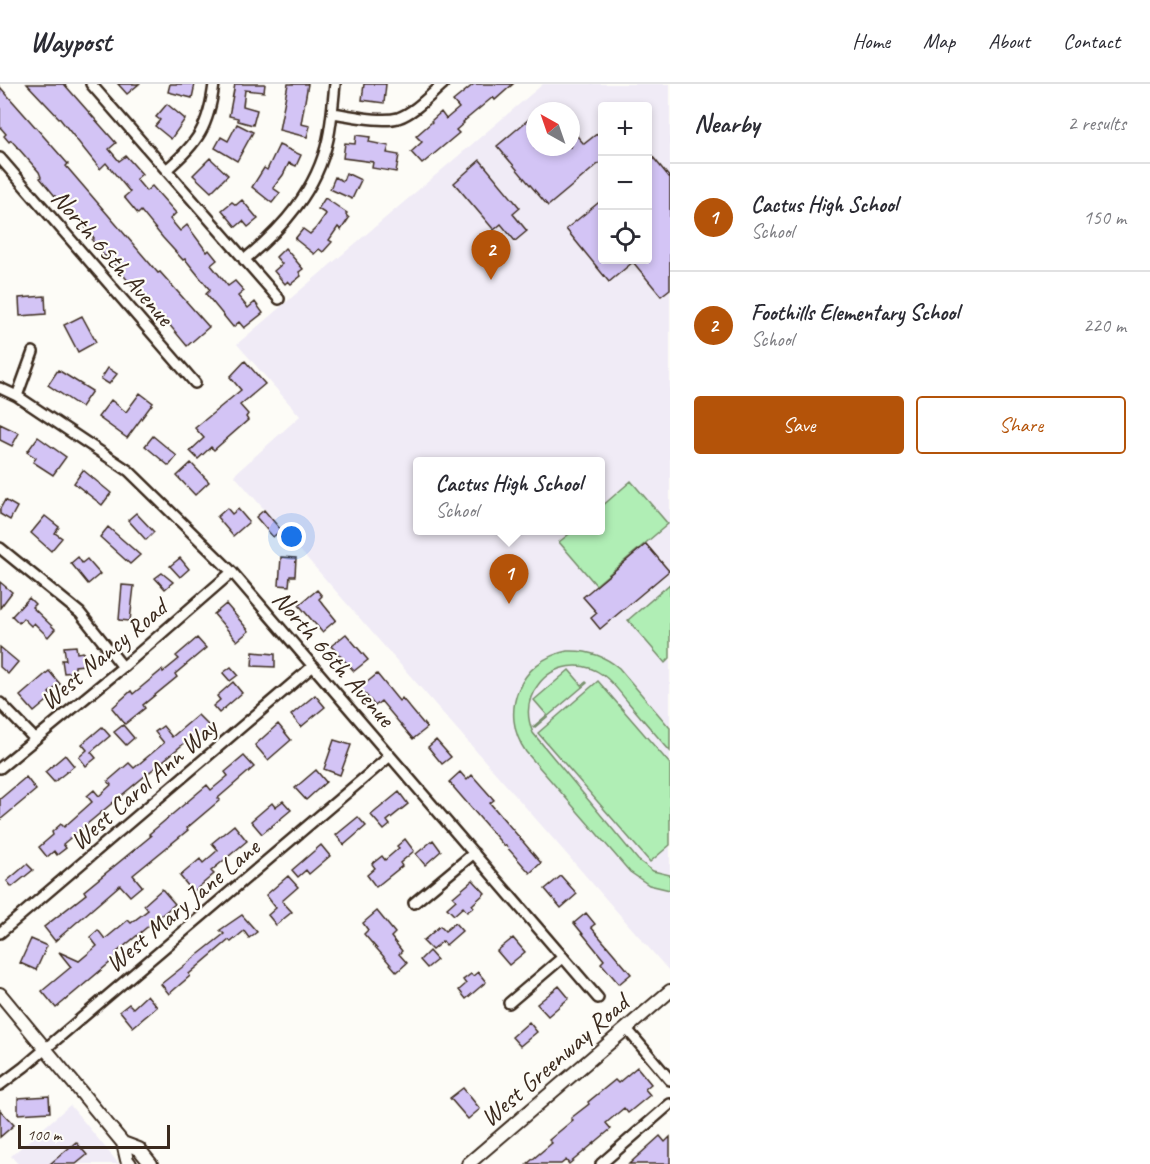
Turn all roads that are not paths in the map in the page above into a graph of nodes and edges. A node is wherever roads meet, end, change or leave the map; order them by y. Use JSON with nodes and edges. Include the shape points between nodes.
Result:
{"nodes":[{"id":1,"x":91,"y":84,"type":"edge"},
{"id":2,"x":214,"y":84,"type":"edge"},
{"id":3,"x":336,"y":84,"type":"edge"},
{"id":4,"x":443,"y":84,"type":"edge"},
{"id":5,"x":332,"y":112,"type":"junction"},
{"id":6,"x":0,"y":158,"type":"edge"},
{"id":7,"x":166,"y":170,"type":"junction"},
{"id":8,"x":244,"y":260,"type":"junction"},
{"id":9,"x":279,"y":299,"type":"dead end"},
{"id":10,"x":33,"y":352,"type":"dead end"},
{"id":11,"x":195,"y":383,"type":"dead end"},
{"id":12,"x":0,"y":388,"type":"edge"},
{"id":13,"x":17,"y":396,"type":"junction"},
{"id":14,"x":0,"y":548,"type":"edge"},
{"id":15,"x":232,"y":572,"type":"junction"},
{"id":16,"x":313,"y":666,"type":"junction"},
{"id":17,"x":123,"y":667,"type":"junction"},
{"id":18,"x":0,"y":703,"type":"edge"},
{"id":19,"x":34,"y":738,"type":"junction"},
{"id":20,"x":390,"y":756,"type":"junction"},
{"id":21,"x":0,"y":768,"type":"edge"},
{"id":22,"x":474,"y":854,"type":"junction"},
{"id":23,"x":414,"y":903,"type":"dead end"},
{"id":24,"x":0,"y":933,"type":"edge"},
{"id":25,"x":563,"y":957,"type":"junction"},
{"id":26,"x":670,"y":991,"type":"edge"},
{"id":27,"x":0,"y":994,"type":"edge"},
{"id":28,"x":598,"y":998,"type":"dead end"},
{"id":29,"x":510,"y":1003,"type":"dead end"},
{"id":30,"x":626,"y":1028,"type":"junction"},
{"id":31,"x":45,"y":1049,"type":"junction"},
{"id":32,"x":670,"y":1080,"type":"edge"},
{"id":33,"x":0,"y":1085,"type":"edge"},
{"id":34,"x":670,"y":1104,"type":"edge"},
{"id":35,"x":123,"y":1143,"type":"junction"},
{"id":36,"x":130,"y":1164,"type":"edge"},
{"id":37,"x":151,"y":1164,"type":"edge"},
{"id":38,"x":468,"y":1164,"type":"edge"},
{"id":39,"x":601,"y":1164,"type":"edge"}],
"edges":[{"from":1,"to":7,"type":"street"},
{"from":2,"to":7,"type":"street","via":[[203,129],[194,144]]},
{"from":3,"to":5,"type":"street"},
{"from":4,"to":5,"type":"street","via":[[412,111],[396,118]]},
{"from":5,"to":8,"type":"street","via":[[318,167],[297,207]]},
{"from":6,"to":11,"type":"street","name":"North 65th Avenue"},
{"from":7,"to":8,"type":"street"},
{"from":8,"to":9,"type":"street"},
{"from":10,"to":13,"type":"street"},
{"from":12,"to":13,"type":"street","name":"North 66th Avenue"},
{"from":13,"to":15,"type":"street","name":"North 66th Avenue","via":[[129,471]]},
{"from":14,"to":17,"type":"street","via":[[80,613]]},
{"from":15,"to":16,"type":"street","name":"North 66th Avenue"},
{"from":15,"to":17,"type":"street","name":"West Nancy Road"},
{"from":16,"to":20,"type":"street","name":"North 66th Avenue"},
{"from":16,"to":24,"type":"street","name":"West Carol Ann Way"},
{"from":17,"to":19,"type":"street","name":"West Nancy Road"},
{"from":18,"to":19,"type":"street"},
{"from":19,"to":21,"type":"street","name":"West Nancy Road"},
{"from":20,"to":22,"type":"street","name":"North 66th Avenue"},
{"from":20,"to":31,"type":"street","name":"West Mary Jane Lane"},
{"from":22,"to":23,"type":"street"},
{"from":22,"to":25,"type":"street","name":"North 66th Avenue"},
{"from":25,"to":28,"type":"street","name":"North 66th Avenue"},
{"from":25,"to":29,"type":"street"},
{"from":26,"to":30,"type":"main road","name":"West Greenway Road"},
{"from":27,"to":31,"type":"main road"},
{"from":30,"to":32,"type":"street"},
{"from":30,"to":38,"type":"main road","name":"West Greenway Road"},
{"from":31,"to":33,"type":"street","name":"West Mary Jane Lane"},
{"from":31,"to":35,"type":"main road"},
{"from":34,"to":39,"type":"street"},
{"from":35,"to":36,"type":"main road"},
{"from":35,"to":37,"type":"main road","via":[[139,1149]]}]}
